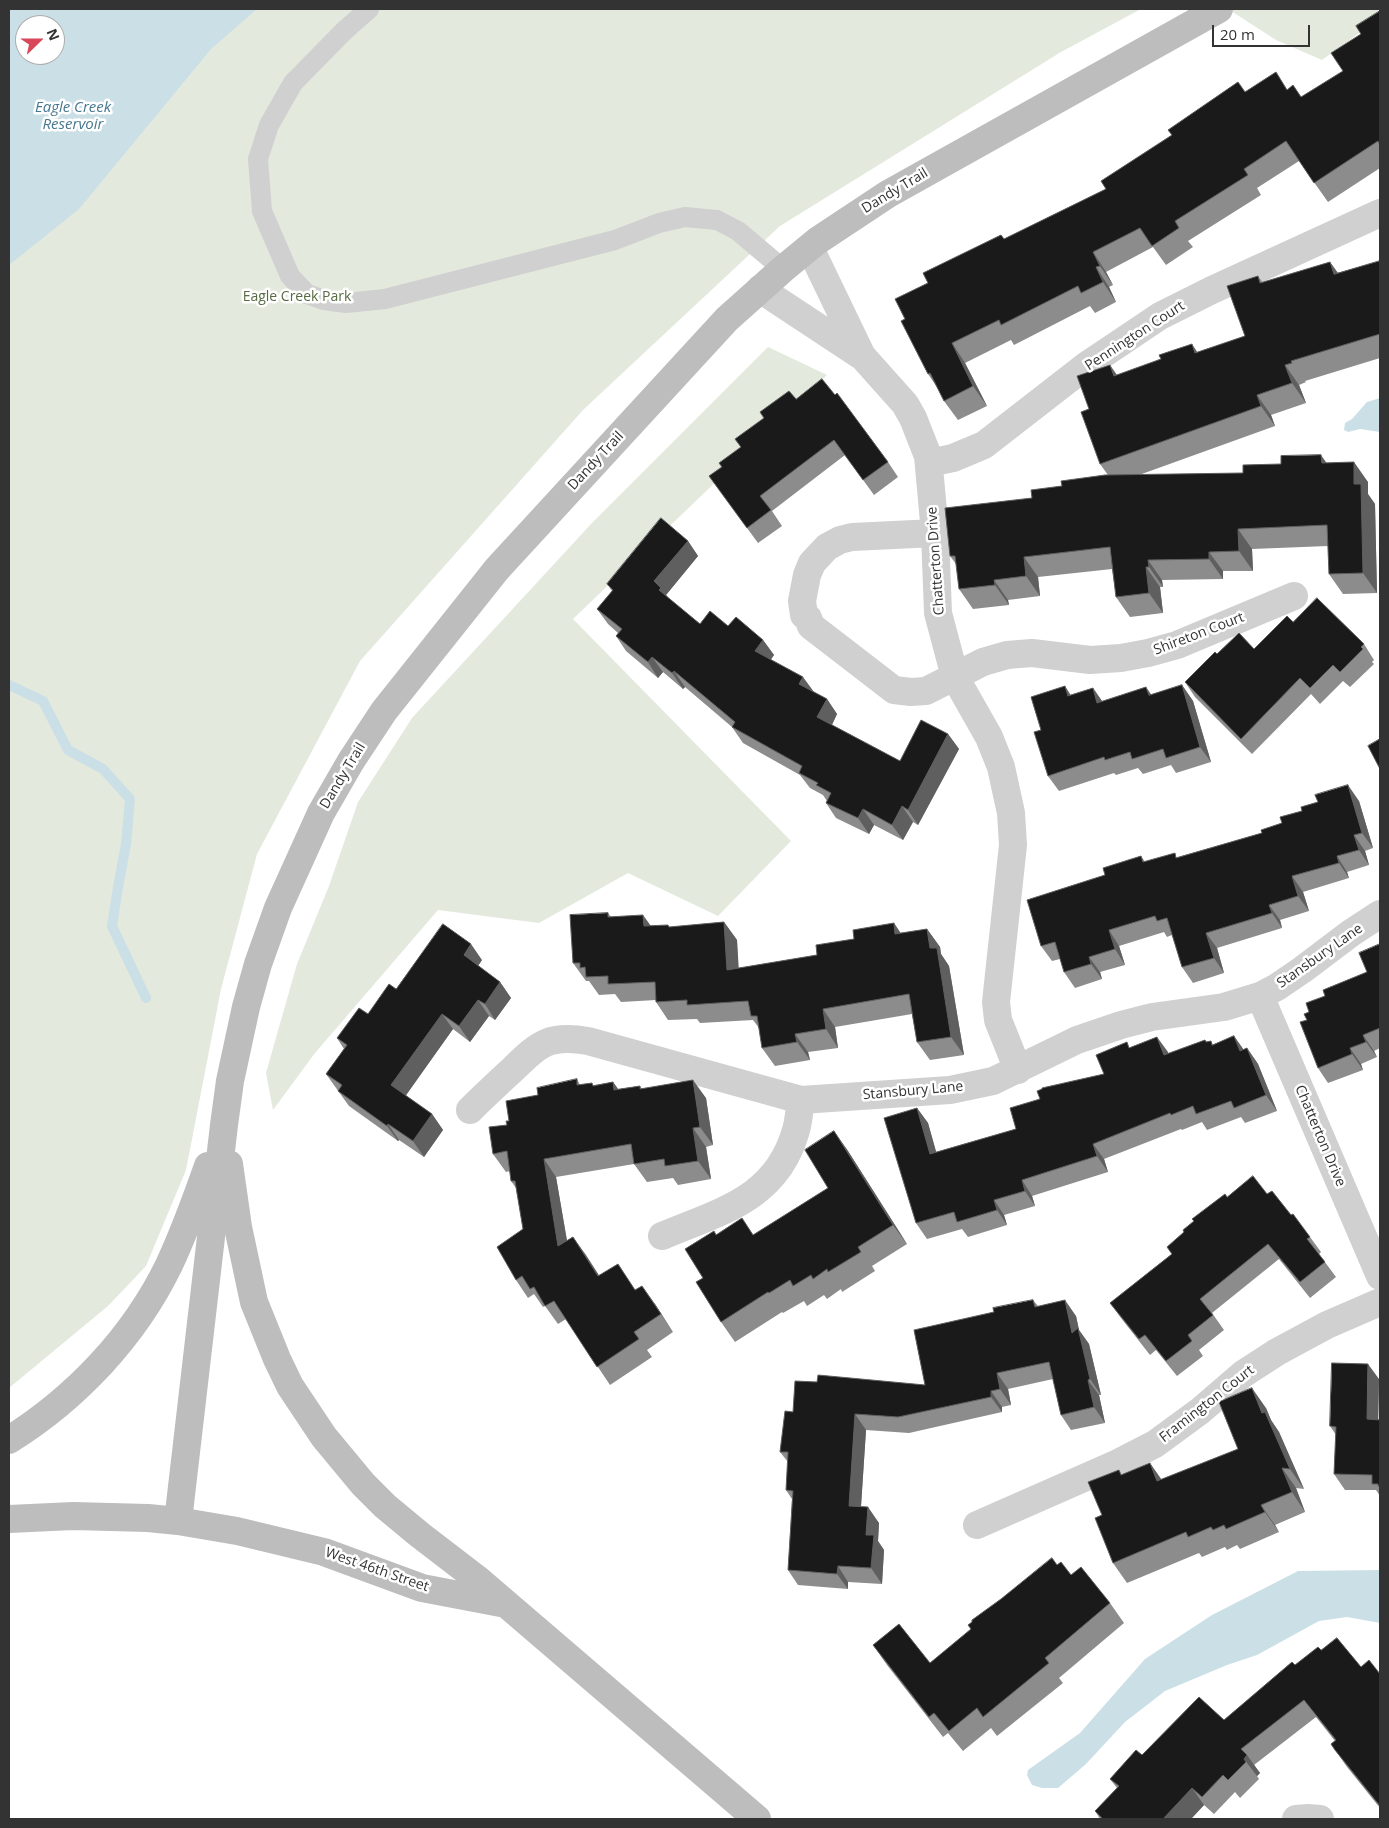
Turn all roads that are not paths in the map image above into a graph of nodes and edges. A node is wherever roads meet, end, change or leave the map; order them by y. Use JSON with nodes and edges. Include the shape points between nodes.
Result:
{"nodes":[{"id":1,"x":369,"y":9,"type":"edge"},
{"id":2,"x":1220,"y":9,"type":"edge"},
{"id":3,"x":1380,"y":213,"type":"edge"},
{"id":4,"x":810,"y":248,"type":"junction"},
{"id":5,"x":783,"y":269,"type":"junction"},
{"id":6,"x":760,"y":289,"type":"junction"},
{"id":7,"x":863,"y":357,"type":"junction"},
{"id":8,"x":928,"y":463,"type":"junction"},
{"id":9,"x":935,"y":534,"type":"junction"},
{"id":10,"x":1294,"y":596,"type":"dead end"},
{"id":11,"x":955,"y":677,"type":"junction"},
{"id":12,"x":1380,"y":914,"type":"edge"},
{"id":13,"x":1260,"y":996,"type":"junction"},
{"id":14,"x":1018,"y":1070,"type":"junction"},
{"id":15,"x":801,"y":1100,"type":"junction"},
{"id":16,"x":470,"y":1110,"type":"dead end"},
{"id":17,"x":224,"y":1125,"type":"junction"},
{"id":18,"x":662,"y":1236,"type":"dead end"},
{"id":19,"x":1380,"y":1276,"type":"edge"},
{"id":20,"x":1380,"y":1302,"type":"edge"},
{"id":21,"x":9,"y":1440,"type":"edge"},
{"id":22,"x":9,"y":1518,"type":"edge"},
{"id":23,"x":178,"y":1521,"type":"junction"},
{"id":24,"x":977,"y":1525,"type":"dead end"},
{"id":25,"x":506,"y":1604,"type":"junction"},
{"id":26,"x":757,"y":1819,"type":"edge"},
{"id":27,"x":1296,"y":1819,"type":"edge"},
{"id":28,"x":1320,"y":1819,"type":"edge"}],
"edges":[{"from":1,"to":5,"type":"lane","via":[[293,83],[269,125],[258,159],[262,211],[290,276],[307,294],[346,303],[385,299],[615,240],[684,217],[717,220],[738,231]]},
{"from":2,"to":4,"type":"street","name":"Dandy Trail","via":[[888,194]]},
{"from":3,"to":8,"type":"street","name":"Pennington Court","via":[[1160,316],[1087,365],[984,444],[953,458]]},
{"from":4,"to":5,"type":"street","name":"Dandy Trail"},
{"from":4,"to":7,"type":"street"},
{"from":5,"to":6,"type":"street","name":"Dandy Trail"},
{"from":6,"to":7,"type":"street","name":"Chatterton Drive"},
{"from":6,"to":17,"type":"street","name":"Dandy Trail","via":[[720,327],[497,569],[384,711],[351,761],[308,839],[268,936],[246,1007]]},
{"from":7,"to":8,"type":"street","name":"Chatterton Drive","via":[[905,404]]},
{"from":8,"to":9,"type":"street","name":"Chatterton Drive"},
{"from":9,"to":11,"type":"street","name":"Chatterton Drive","via":[[938,613]]},
{"from":9,"to":11,"type":"street","name":"Shireton Court","via":[[840,540],[812,563],[802,602],[811,626],[894,690],[922,692]]},
{"from":10,"to":11,"type":"street","name":"Shireton Court","via":[[1177,645],[1148,653],[1090,660],[1032,653],[1007,655],[983,662]]},
{"from":11,"to":14,"type":"street","name":"Chatterton Drive","via":[[989,737],[1001,767],[1011,813],[1013,844],[996,1002],[998,1020]]},
{"from":12,"to":13,"type":"street","name":"Stansbury Lane"},
{"from":13,"to":14,"type":"street","name":"Stansbury Lane","via":[[1224,1007],[1152,1017],[1107,1029]]},
{"from":13,"to":19,"type":"street","name":"Chatterton Drive"},
{"from":14,"to":15,"type":"street","name":"Stansbury Lane","via":[[984,1084],[950,1090]]},
{"from":15,"to":16,"type":"street","name":"Stansbury Lane","via":[[588,1041],[563,1038],[530,1052]]},
{"from":15,"to":18,"type":"street","via":[[793,1140],[780,1167],[766,1184],[741,1202]]},
{"from":17,"to":21,"type":"street","via":[[176,1251],[134,1324],[96,1369],[58,1405]]},
{"from":17,"to":23,"type":"street"},
{"from":17,"to":25,"type":"street","via":[[238,1227],[254,1302],[290,1386],[324,1438],[368,1490]]},
{"from":20,"to":24,"type":"street","name":"Framington Court","via":[[1277,1352],[1243,1374],[1155,1444]]},
{"from":22,"to":23,"type":"street","name":"West 46th Street","via":[[73,1516]]},
{"from":23,"to":25,"type":"street","name":"West 46th Street","via":[[280,1540],[324,1552],[422,1588]]},
{"from":25,"to":26,"type":"street","name":"West 46th Street"},
{"from":27,"to":28,"type":"street"}]}
